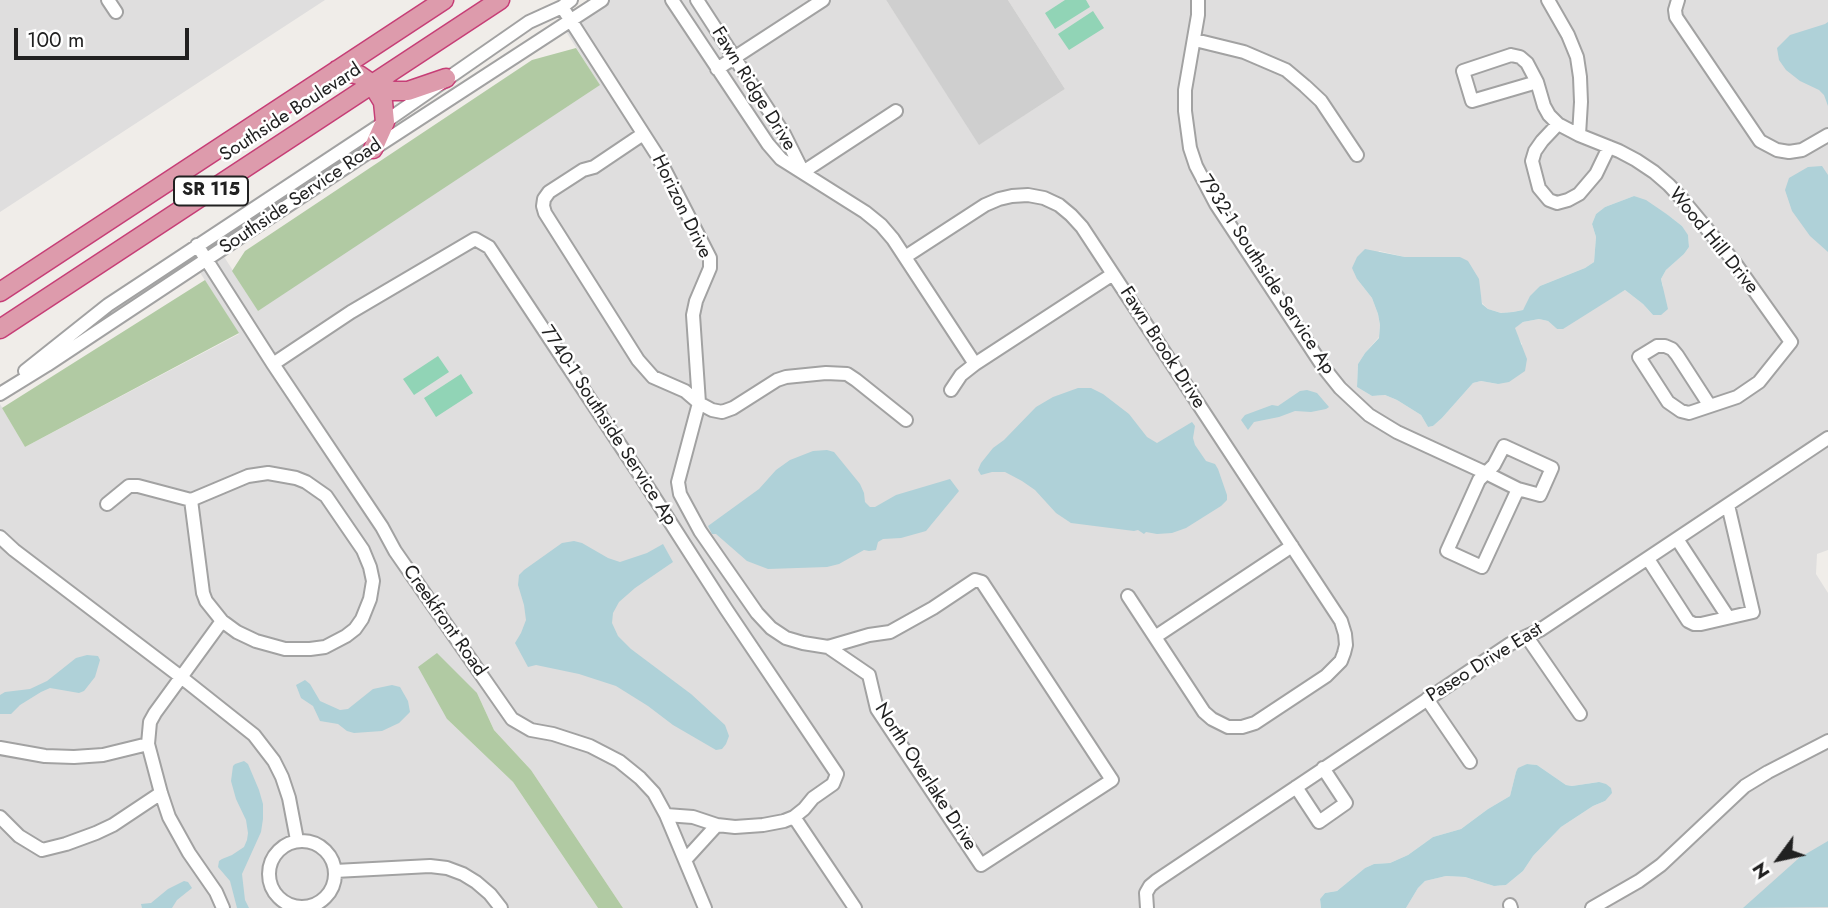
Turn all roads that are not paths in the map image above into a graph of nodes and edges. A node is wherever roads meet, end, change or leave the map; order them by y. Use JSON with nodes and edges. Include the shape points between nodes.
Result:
{"nodes":[{"id":1,"x":108,"y":0,"type":"edge"},
{"id":2,"x":444,"y":0,"type":"edge"},
{"id":3,"x":500,"y":0,"type":"edge"},
{"id":4,"x":602,"y":0,"type":"edge"},
{"id":5,"x":672,"y":0,"type":"edge"},
{"id":6,"x":697,"y":0,"type":"edge"},
{"id":7,"x":822,"y":0,"type":"edge"},
{"id":8,"x":1198,"y":0,"type":"edge"},
{"id":9,"x":1548,"y":0,"type":"edge"},
{"id":10,"x":1678,"y":0,"type":"edge"},
{"id":11,"x":567,"y":3,"type":"edge"},
{"id":12,"x":116,"y":12,"type":"dead end"},
{"id":13,"x":571,"y":21,"type":"junction"},
{"id":14,"x":1195,"y":40,"type":"junction"},
{"id":15,"x":734,"y":57,"type":"junction"},
{"id":16,"x":717,"y":69,"type":"junction"},
{"id":17,"x":337,"y":70,"type":"junction"},
{"id":18,"x":446,"y":78,"type":"junction"},
{"id":19,"x":1537,"y":82,"type":"junction"},
{"id":20,"x":372,"y":84,"type":"junction"},
{"id":21,"x":896,"y":111,"type":"dead end"},
{"id":22,"x":385,"y":121,"type":"junction"},
{"id":23,"x":1558,"y":124,"type":"junction"},
{"id":24,"x":643,"y":134,"type":"junction"},
{"id":25,"x":1578,"y":135,"type":"junction"},
{"id":26,"x":1828,"y":135,"type":"edge"},
{"id":27,"x":1609,"y":147,"type":"junction"},
{"id":28,"x":373,"y":149,"type":"junction"},
{"id":29,"x":1357,"y":155,"type":"dead end"},
{"id":30,"x":803,"y":172,"type":"junction"},
{"id":31,"x":197,"y":245,"type":"junction"},
{"id":32,"x":905,"y":257,"type":"junction"},
{"id":33,"x":206,"y":260,"type":"junction"},
{"id":34,"x":1113,"y":274,"type":"junction"},
{"id":35,"x":0,"y":292,"type":"edge"},
{"id":36,"x":0,"y":329,"type":"edge"},
{"id":37,"x":273,"y":364,"type":"junction"},
{"id":38,"x":975,"y":364,"type":"junction"},
{"id":39,"x":951,"y":390,"type":"dead end"},
{"id":40,"x":0,"y":393,"type":"edge"},
{"id":41,"x":699,"y":403,"type":"junction"},
{"id":42,"x":1710,"y":406,"type":"junction"},
{"id":43,"x":906,"y":420,"type":"dead end"},
{"id":44,"x":1828,"y":438,"type":"edge"},
{"id":45,"x":1486,"y":473,"type":"junction"},
{"id":46,"x":1518,"y":489,"type":"junction"},
{"id":47,"x":191,"y":500,"type":"junction"},
{"id":48,"x":107,"y":504,"type":"dead end"},
{"id":49,"x":1728,"y":505,"type":"junction"},
{"id":50,"x":0,"y":537,"type":"edge"},
{"id":51,"x":1677,"y":539,"type":"junction"},
{"id":52,"x":1292,"y":546,"type":"junction"},
{"id":53,"x":1647,"y":559,"type":"junction"},
{"id":54,"x":1128,"y":596,"type":"dead end"},
{"id":55,"x":1728,"y":617,"type":"junction"},
{"id":56,"x":222,"y":621,"type":"junction"},
{"id":57,"x":1155,"y":637,"type":"junction"},
{"id":58,"x":1527,"y":637,"type":"junction"},
{"id":59,"x":828,"y":647,"type":"junction"},
{"id":60,"x":181,"y":677,"type":"junction"},
{"id":61,"x":1427,"y":699,"type":"junction"},
{"id":62,"x":1580,"y":714,"type":"dead end"},
{"id":63,"x":1828,"y":741,"type":"edge"},
{"id":64,"x":148,"y":744,"type":"junction"},
{"id":65,"x":0,"y":748,"type":"edge"},
{"id":66,"x":1469,"y":762,"type":"dead end"},
{"id":67,"x":1323,"y":768,"type":"junction"},
{"id":68,"x":1296,"y":787,"type":"junction"},
{"id":69,"x":161,"y":793,"type":"junction"},
{"id":70,"x":666,"y":815,"type":"junction"},
{"id":71,"x":0,"y":817,"type":"edge"},
{"id":72,"x":794,"y":817,"type":"junction"},
{"id":73,"x":717,"y":825,"type":"junction"},
{"id":74,"x":297,"y":841,"type":"junction"},
{"id":75,"x":686,"y":859,"type":"junction"},
{"id":76,"x":335,"y":871,"type":"junction"},
{"id":77,"x":299,"y":907,"type":"edge"},
{"id":78,"x":223,"y":908,"type":"edge"},
{"id":79,"x":501,"y":908,"type":"edge"},
{"id":80,"x":705,"y":908,"type":"edge"},
{"id":81,"x":855,"y":908,"type":"edge"},
{"id":82,"x":1147,"y":908,"type":"edge"},
{"id":83,"x":1592,"y":908,"type":"edge"}],
"edges":[{"from":1,"to":12,"type":"street"},
{"from":2,"to":17,"type":"highway","name":"Southside Boulevard","number":"SR 115"},
{"from":3,"to":20,"type":"highway","name":"Southside Boulevard","number":"SR 115"},
{"from":4,"to":13,"type":"street","name":"Southside Service Road"},
{"from":5,"to":16,"type":"street","name":"Fawn Ridge Drive"},
{"from":6,"to":15,"type":"street","name":"Fawn Ridge Drive"},
{"from":7,"to":15,"type":"street"},
{"from":8,"to":14,"type":"street","name":"7932-1 Southside Service Ap"},
{"from":9,"to":25,"type":"street","via":[[1577,57]]},
{"from":10,"to":26,"type":"street","via":[[1676,17],[1760,141],[1789,152]]},
{"from":11,"to":13,"type":"street","name":"Horizon Drive"},
{"from":11,"to":18,"type":"street","name":"Southside Service Road","via":[[529,22]]},
{"from":13,"to":24,"type":"street","name":"Horizon Drive"},
{"from":13,"to":28,"type":"street","name":"Southside Service Road"},
{"from":14,"to":29,"type":"street","via":[[1244,52],[1286,70],[1321,101]]},
{"from":14,"to":45,"type":"street","name":"7932-1 Southside Service Ap","via":[[1185,111],[1196,166],[1324,368],[1356,404],[1382,424]]},
{"from":15,"to":16,"type":"street"},
{"from":15,"to":30,"type":"street","name":"Fawn Ridge Drive"},
{"from":16,"to":30,"type":"street","name":"Fawn Ridge Drive","via":[[768,144],[781,159]]},
{"from":17,"to":20,"type":"highway","via":[[359,75]]},
{"from":17,"to":35,"type":"highway","name":"Southside Boulevard","number":"SR 115"},
{"from":18,"to":20,"type":"highway","via":[[408,91]]},
{"from":18,"to":22,"type":"street","name":"Southside Service Road"},
{"from":19,"to":19,"type":"street","via":[[1472,101],[1463,71],[1511,55],[1527,63]]},
{"from":19,"to":23,"type":"street","via":[[1544,106]]},
{"from":20,"to":22,"type":"highway","via":[[383,102]]},
{"from":20,"to":36,"type":"highway","name":"Southside Boulevard","number":"SR 115"},
{"from":21,"to":30,"type":"street"},
{"from":22,"to":28,"type":"highway"},
{"from":22,"to":31,"type":"street","name":"Southside Service Road"},
{"from":23,"to":25,"type":"street"},
{"from":23,"to":27,"type":"street","via":[[1535,151],[1532,162],[1539,188],[1549,200],[1557,203],[1579,194],[1596,174]]},
{"from":24,"to":41,"type":"street","name":"Horizon Drive","via":[[710,258],[693,314]]},
{"from":24,"to":41,"type":"street","via":[[549,192],[543,206],[638,360],[653,377],[685,391]]},
{"from":25,"to":27,"type":"street","name":"Wood Hill Drive"},
{"from":27,"to":42,"type":"street","name":"Wood Hill Drive","via":[[1654,172],[1682,199],[1791,342],[1759,382],[1737,397]]},
{"from":28,"to":33,"type":"street","name":"Southside Service Road"},
{"from":30,"to":32,"type":"street","via":[[881,225]]},
{"from":31,"to":33,"type":"street"},
{"from":31,"to":40,"type":"street","name":"Southside Service Road","via":[[108,305]]},
{"from":32,"to":34,"type":"street","name":"Fawn Brook Drive","via":[[985,205],[1028,195],[1044,198],[1071,215]]},
{"from":32,"to":38,"type":"street"},
{"from":33,"to":37,"type":"street"},
{"from":33,"to":40,"type":"street","name":"Southside Service Road"},
{"from":34,"to":38,"type":"street"},
{"from":34,"to":52,"type":"street","name":"Fawn Brook Drive"},
{"from":37,"to":70,"type":"street","name":"Creekfront Road","via":[[512,719],[619,761],[654,793]]},
{"from":37,"to":72,"type":"street","name":"7740-1 Southside Service Ap","via":[[475,239],[489,247],[837,774],[833,784]]},
{"from":38,"to":39,"type":"street"},
{"from":41,"to":43,"type":"street","via":[[722,411],[786,377],[846,374]]},
{"from":41,"to":59,"type":"street","name":"Horizon Drive","via":[[678,482],[680,494],[700,531],[771,628],[786,638]]},
{"from":42,"to":42,"type":"street","via":[[1689,413],[1674,408],[1639,357],[1657,346],[1672,349]]},
{"from":44,"to":49,"type":"street","name":"Paseo Drive East"},
{"from":45,"to":46,"type":"street","name":"7932-1 Southside Service Ap"},
{"from":45,"to":46,"type":"street","via":[[1504,446],[1552,468],[1540,495]]},
{"from":45,"to":46,"type":"street","via":[[1447,551],[1482,567]]},
{"from":47,"to":48,"type":"street","via":[[129,486]]},
{"from":47,"to":56,"type":"street","via":[[203,593]]},
{"from":47,"to":56,"type":"street","via":[[248,476],[268,473],[296,478],[326,496],[370,567],[373,582],[362,619],[346,636],[325,647],[274,647]]},
{"from":49,"to":51,"type":"street","name":"Paseo Drive East"},
{"from":49,"to":55,"type":"street","via":[[1754,612]]},
{"from":50,"to":60,"type":"street"},
{"from":51,"to":53,"type":"street","name":"Paseo Drive East"},
{"from":51,"to":55,"type":"street"},
{"from":52,"to":57,"type":"street"},
{"from":52,"to":57,"type":"street","name":"Fawn Brook Drive","via":[[1345,634],[1341,661],[1326,676],[1255,723],[1228,727],[1204,712]]},
{"from":53,"to":55,"type":"street","via":[[1688,621],[1701,624]]},
{"from":53,"to":58,"type":"street","name":"Paseo Drive East"},
{"from":54,"to":57,"type":"street"},
{"from":56,"to":60,"type":"street"},
{"from":58,"to":61,"type":"street","name":"Paseo Drive East"},
{"from":58,"to":62,"type":"street"},
{"from":59,"to":59,"type":"street","name":"North Overlake Drive","via":[[869,675],[877,709],[981,864],[1112,780],[982,582],[975,580],[890,632]]},
{"from":60,"to":64,"type":"street","via":[[150,722]]},
{"from":60,"to":74,"type":"street","via":[[254,735],[269,754],[289,798]]},
{"from":61,"to":66,"type":"street"},
{"from":61,"to":67,"type":"street","name":"Paseo Drive East"},
{"from":63,"to":83,"type":"street","via":[[1745,786],[1661,865]]},
{"from":64,"to":65,"type":"street","via":[[74,757]]},
{"from":64,"to":69,"type":"street"},
{"from":67,"to":68,"type":"street","name":"Paseo Drive East"},
{"from":67,"to":68,"type":"street","via":[[1346,803],[1328,816],[1319,822]]},
{"from":68,"to":82,"type":"street","name":"Paseo Drive East","via":[[1156,881],[1146,893]]},
{"from":69,"to":71,"type":"street","via":[[104,829],[42,850]]},
{"from":69,"to":78,"type":"street","via":[[169,817]]},
{"from":70,"to":73,"type":"street"},
{"from":70,"to":75,"type":"street","name":"Creekfront Road"},
{"from":72,"to":73,"type":"street","via":[[755,826]]},
{"from":72,"to":81,"type":"street"},
{"from":73,"to":75,"type":"street"},
{"from":74,"to":76,"type":"street","via":[[315,842],[324,848]]},
{"from":74,"to":77,"type":"street","via":[[275,853],[268,874],[276,895]]},
{"from":75,"to":80,"type":"street","name":"Creekfront Road"},
{"from":76,"to":77,"type":"street","via":[[332,890],[325,898],[316,905]]},
{"from":76,"to":79,"type":"street","via":[[447,868],[476,882]]}]}
